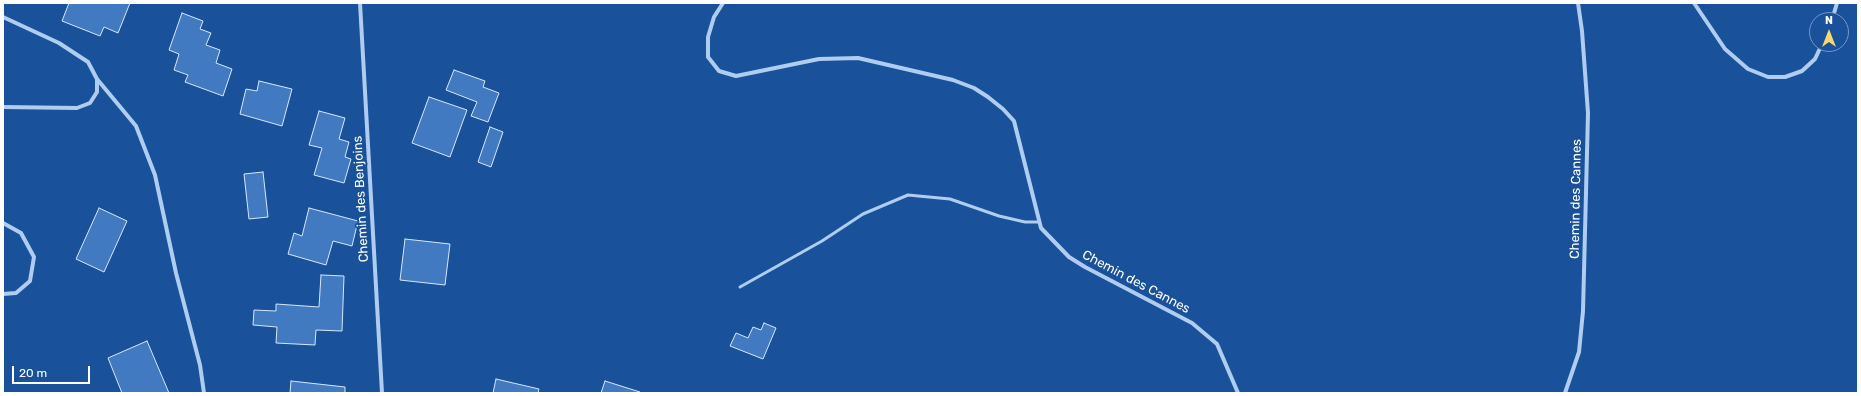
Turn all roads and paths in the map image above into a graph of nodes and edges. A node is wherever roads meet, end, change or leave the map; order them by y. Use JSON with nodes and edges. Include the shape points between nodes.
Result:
{"nodes":[{"id":1,"x":360,"y":3,"type":"edge"},
{"id":2,"x":722,"y":3,"type":"edge"},
{"id":3,"x":1578,"y":3,"type":"edge"},
{"id":4,"x":1694,"y":3,"type":"edge"},
{"id":5,"x":3,"y":16,"type":"edge"},
{"id":6,"x":1818,"y":52,"type":"edge"},
{"id":7,"x":97,"y":79,"type":"junction"},
{"id":8,"x":3,"y":107,"type":"edge"},
{"id":9,"x":1039,"y":222,"type":"junction"},
{"id":10,"x":3,"y":223,"type":"edge"},
{"id":11,"x":740,"y":287,"type":"dead end"},
{"id":12,"x":3,"y":294,"type":"edge"},
{"id":13,"x":204,"y":393,"type":"edge"},
{"id":14,"x":382,"y":393,"type":"edge"},
{"id":15,"x":1238,"y":393,"type":"edge"},
{"id":16,"x":1564,"y":393,"type":"edge"}],
"edges":[{"from":1,"to":14,"type":"street","name":"Chemin des Benjoins"},
{"from":2,"to":9,"type":"street","name":"Chemin des Cannes","via":[[714,17],[708,37],[708,57],[719,71],[736,76],[819,59],[858,58],[953,80],[988,97],[1014,121]]},
{"from":3,"to":16,"type":"street","name":"Chemin des Cannes","via":[[1588,113],[1583,311],[1579,352]]},
{"from":4,"to":6,"type":"street","via":[[1725,49],[1748,69],[1768,76],[1785,76],[1802,71],[1815,59]]},
{"from":5,"to":7,"type":"street","via":[[60,42],[88,62]]},
{"from":7,"to":8,"type":"street","via":[[97,92],[90,103],[77,108]]},
{"from":7,"to":13,"type":"street","via":[[136,126],[155,175],[200,365]]},
{"from":9,"to":11,"type":"lane","via":[[1025,222],[999,216],[950,199],[908,195],[863,214],[822,241]]},
{"from":9,"to":15,"type":"street","name":"Chemin des Cannes","via":[[1041,228],[1069,258],[1192,323],[1217,344]]},
{"from":10,"to":12,"type":"street","via":[[21,233],[34,257],[30,281],[16,293]]}]}
